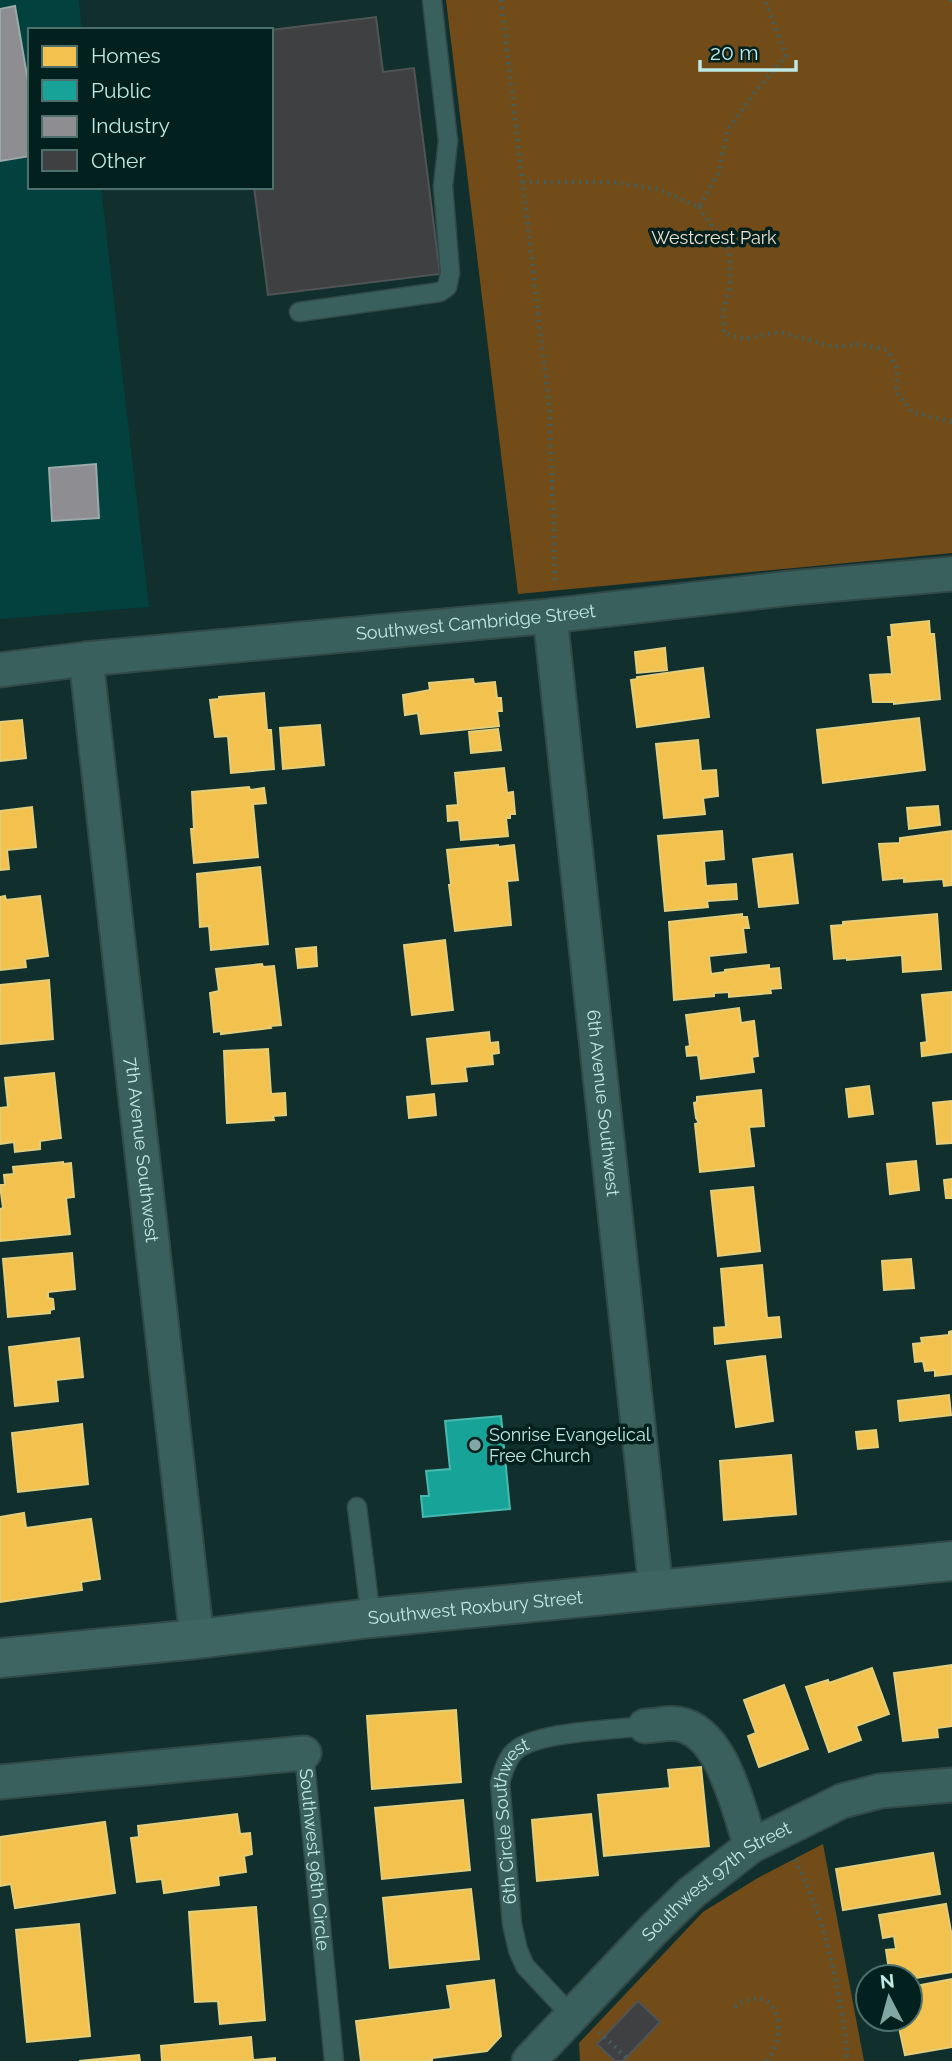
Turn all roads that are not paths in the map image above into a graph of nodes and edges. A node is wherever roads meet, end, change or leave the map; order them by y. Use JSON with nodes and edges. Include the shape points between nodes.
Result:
{"nodes":[{"id":1,"x":432,"y":0,"type":"edge"},
{"id":2,"x":299,"y":312,"type":"dead end"},
{"id":3,"x":952,"y":575,"type":"edge"},
{"id":4,"x":550,"y":616,"type":"junction"},
{"id":5,"x":86,"y":659,"type":"junction"},
{"id":6,"x":0,"y":670,"type":"edge"},
{"id":7,"x":357,"y":1507,"type":"dead end"},
{"id":8,"x":952,"y":1561,"type":"edge"},
{"id":9,"x":656,"y":1590,"type":"junction"},
{"id":10,"x":371,"y":1618,"type":"junction"},
{"id":11,"x":197,"y":1639,"type":"junction"},
{"id":12,"x":0,"y":1658,"type":"edge"},
{"id":13,"x":645,"y":1726,"type":"joint"},
{"id":14,"x":303,"y":1753,"type":"joint"},
{"id":15,"x":0,"y":1782,"type":"edge"},
{"id":16,"x":952,"y":1785,"type":"edge"},
{"id":17,"x":751,"y":1846,"type":"junction"},
{"id":18,"x":581,"y":2020,"type":"junction"},
{"id":19,"x":334,"y":2061,"type":"edge"},
{"id":20,"x":529,"y":2061,"type":"edge"}],
"edges":[{"from":1,"to":2,"type":"lane","via":[[448,141],[443,186],[450,272],[447,287],[440,292]]},
{"from":3,"to":4,"type":"street","name":"Southwest Cambridge Street","via":[[790,588]]},
{"from":4,"to":5,"type":"street","name":"Southwest Cambridge Street"},
{"from":4,"to":9,"type":"street","name":"6th Avenue Southwest"},
{"from":5,"to":6,"type":"street","name":"Southwest Cambridge Street"},
{"from":5,"to":11,"type":"street","name":"7th Avenue Southwest"},
{"from":7,"to":10,"type":"lane"},
{"from":8,"to":9,"type":"main road","name":"Southwest Roxbury Street"},
{"from":9,"to":10,"type":"main road","name":"Southwest Roxbury Street"},
{"from":10,"to":11,"type":"main road","name":"Southwest Roxbury Street"},
{"from":11,"to":12,"type":"main road","name":"Southwest Roxbury Street"},
{"from":13,"to":17,"type":"street","name":"6th Circle Southwest","via":[[677,1724],[698,1731],[711,1745],[722,1761]]},
{"from":13,"to":18,"type":"lane","name":"6th Circle Southwest","via":[[529,1742],[514,1752],[500,1783],[518,1950],[525,1966]]},
{"from":14,"to":15,"type":"street","name":"Southwest 96th Circle"},
{"from":14,"to":19,"type":"lane","name":"Southwest 96th Circle"},
{"from":16,"to":17,"type":"street","name":"Southwest 97th Street","via":[[880,1791],[842,1801]]},
{"from":17,"to":18,"type":"street","name":"Southwest 97th Street","via":[[653,1930]]},
{"from":18,"to":20,"type":"street","name":"Southwest 97th Street"}]}
